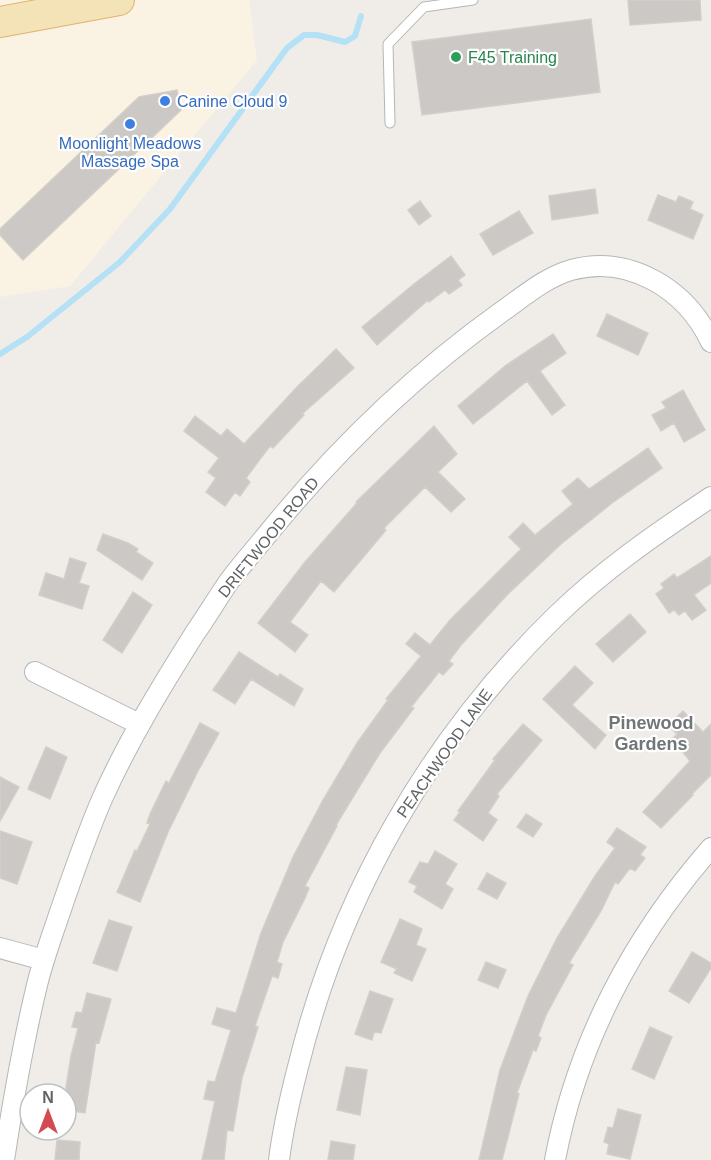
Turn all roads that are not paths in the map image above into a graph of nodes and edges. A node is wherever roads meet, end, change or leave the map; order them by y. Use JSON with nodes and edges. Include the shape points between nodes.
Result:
{"nodes":[{"id":1,"x":120,"y":0,"type":"edge"},
{"id":2,"x":473,"y":0,"type":"edge"},
{"id":3,"x":0,"y":22,"type":"edge"},
{"id":4,"x":390,"y":123,"type":"dead end"},
{"id":5,"x":711,"y":342,"type":"edge"},
{"id":6,"x":711,"y":497,"type":"edge"},
{"id":7,"x":35,"y":672,"type":"dead end"},
{"id":8,"x":139,"y":724,"type":"junction"},
{"id":9,"x":711,"y":848,"type":"edge"},
{"id":10,"x":0,"y":948,"type":"edge"},
{"id":11,"x":44,"y":960,"type":"junction"},
{"id":12,"x":4,"y":1160,"type":"edge"},
{"id":13,"x":279,"y":1160,"type":"edge"},
{"id":14,"x":555,"y":1160,"type":"edge"}],
"edges":[{"from":1,"to":3,"type":"main road"},
{"from":2,"to":4,"type":"lane","via":[[424,6],[388,44]]},
{"from":5,"to":8,"type":"street","name":"DRIFTWOOD ROAD","via":[[692,312],[651,277],[598,267],[572,270],[548,279],[439,358],[344,446],[231,580]]},
{"from":6,"to":13,"type":"street","name":"PEACHWOOD LANE","via":[[653,535],[558,614],[466,716],[418,784],[388,833],[358,895],[323,981],[293,1086]]},
{"from":7,"to":8,"type":"street"},
{"from":8,"to":11,"type":"street","name":"DRIFTWOOD ROAD","via":[[94,819]]},
{"from":9,"to":14,"type":"street","via":[[654,921],[599,1018],[578,1073]]},
{"from":10,"to":11,"type":"street"},
{"from":11,"to":12,"type":"street","name":"DRIFTWOOD ROAD"}]}
